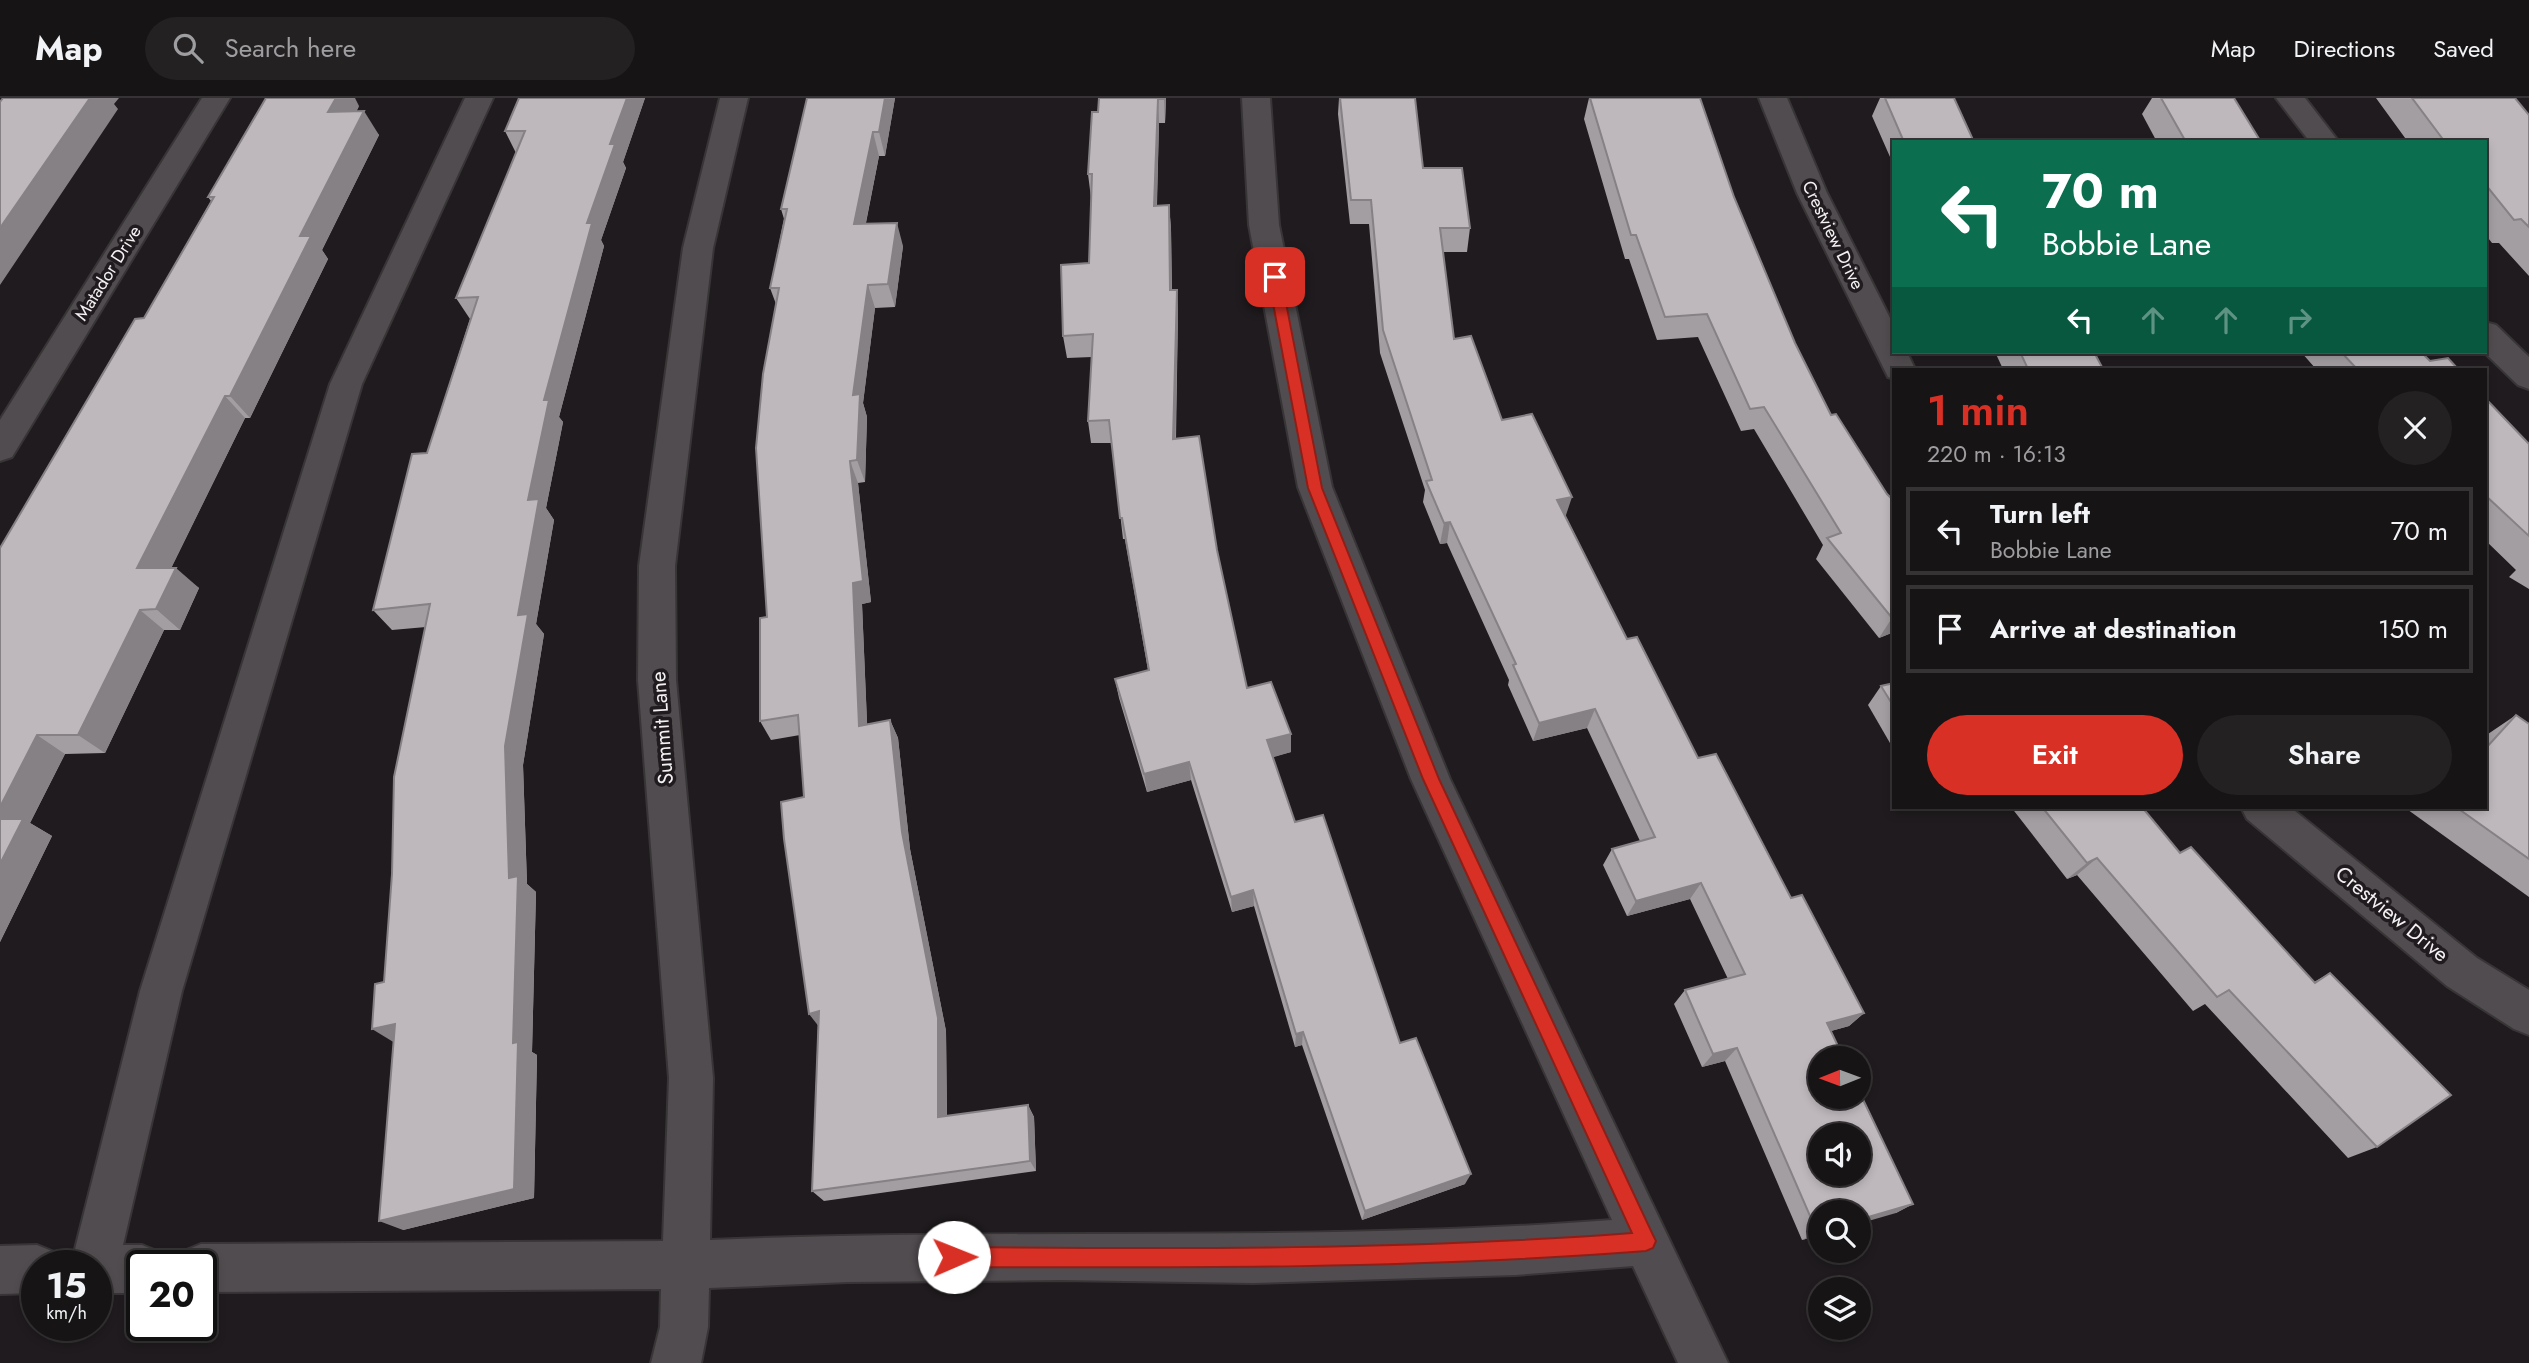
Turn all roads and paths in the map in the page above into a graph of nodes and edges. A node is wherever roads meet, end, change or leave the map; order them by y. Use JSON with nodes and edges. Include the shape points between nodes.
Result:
{"nodes":[{"id":1,"x":216,"y":98,"type":"edge"},
{"id":2,"x":479,"y":98,"type":"edge"},
{"id":3,"x":734,"y":98,"type":"edge"},
{"id":4,"x":1256,"y":98,"type":"edge"},
{"id":5,"x":1773,"y":98,"type":"edge"},
{"id":6,"x":2290,"y":98,"type":"edge"},
{"id":7,"x":2323,"y":140,"type":"edge"},
{"id":8,"x":2487,"y":336,"type":"edge"},
{"id":9,"x":1899,"y":368,"type":"edge"},
{"id":10,"x":2529,"y":377,"type":"edge"},
{"id":11,"x":0,"y":448,"type":"edge"},
{"id":12,"x":2263,"y":809,"type":"edge"},
{"id":13,"x":2529,"y":1014,"type":"edge"},
{"id":14,"x":1646,"y":1241,"type":"junction"},
{"id":15,"x":100,"y":1250,"type":"edge"},
{"id":16,"x":686,"y":1265,"type":"junction"},
{"id":17,"x":217,"y":1268,"type":"edge"},
{"id":18,"x":21,"y":1269,"type":"edge"},
{"id":19,"x":0,"y":1270,"type":"edge"},
{"id":20,"x":676,"y":1363,"type":"edge"},
{"id":21,"x":1703,"y":1363,"type":"edge"}],
"edges":[{"from":1,"to":11,"type":"street","name":"Matador Drive"},
{"from":2,"to":15,"type":"street","via":[[346,384],[160,991]]},
{"from":3,"to":16,"type":"street","name":"Summit Lane","via":[[698,248],[657,566],[657,680],[691,1078]]},
{"from":4,"to":14,"type":"street","via":[[1264,225],[1315,488],[1431,779]]},
{"from":5,"to":9,"type":"street","name":"Crestview Drive","via":[[1812,193]]},
{"from":6,"to":7,"type":"street"},
{"from":8,"to":10,"type":"street"},
{"from":12,"to":13,"type":"street","name":"Crestview Drive","via":[[2462,972]]},
{"from":14,"to":16,"type":"street","via":[[1515,1251],[1253,1259],[848,1258]]},
{"from":14,"to":21,"type":"street"},
{"from":16,"to":17,"type":"street"},
{"from":16,"to":20,"type":"street","name":"Summit Lane","via":[[684,1327]]},
{"from":18,"to":19,"type":"street"}]}
